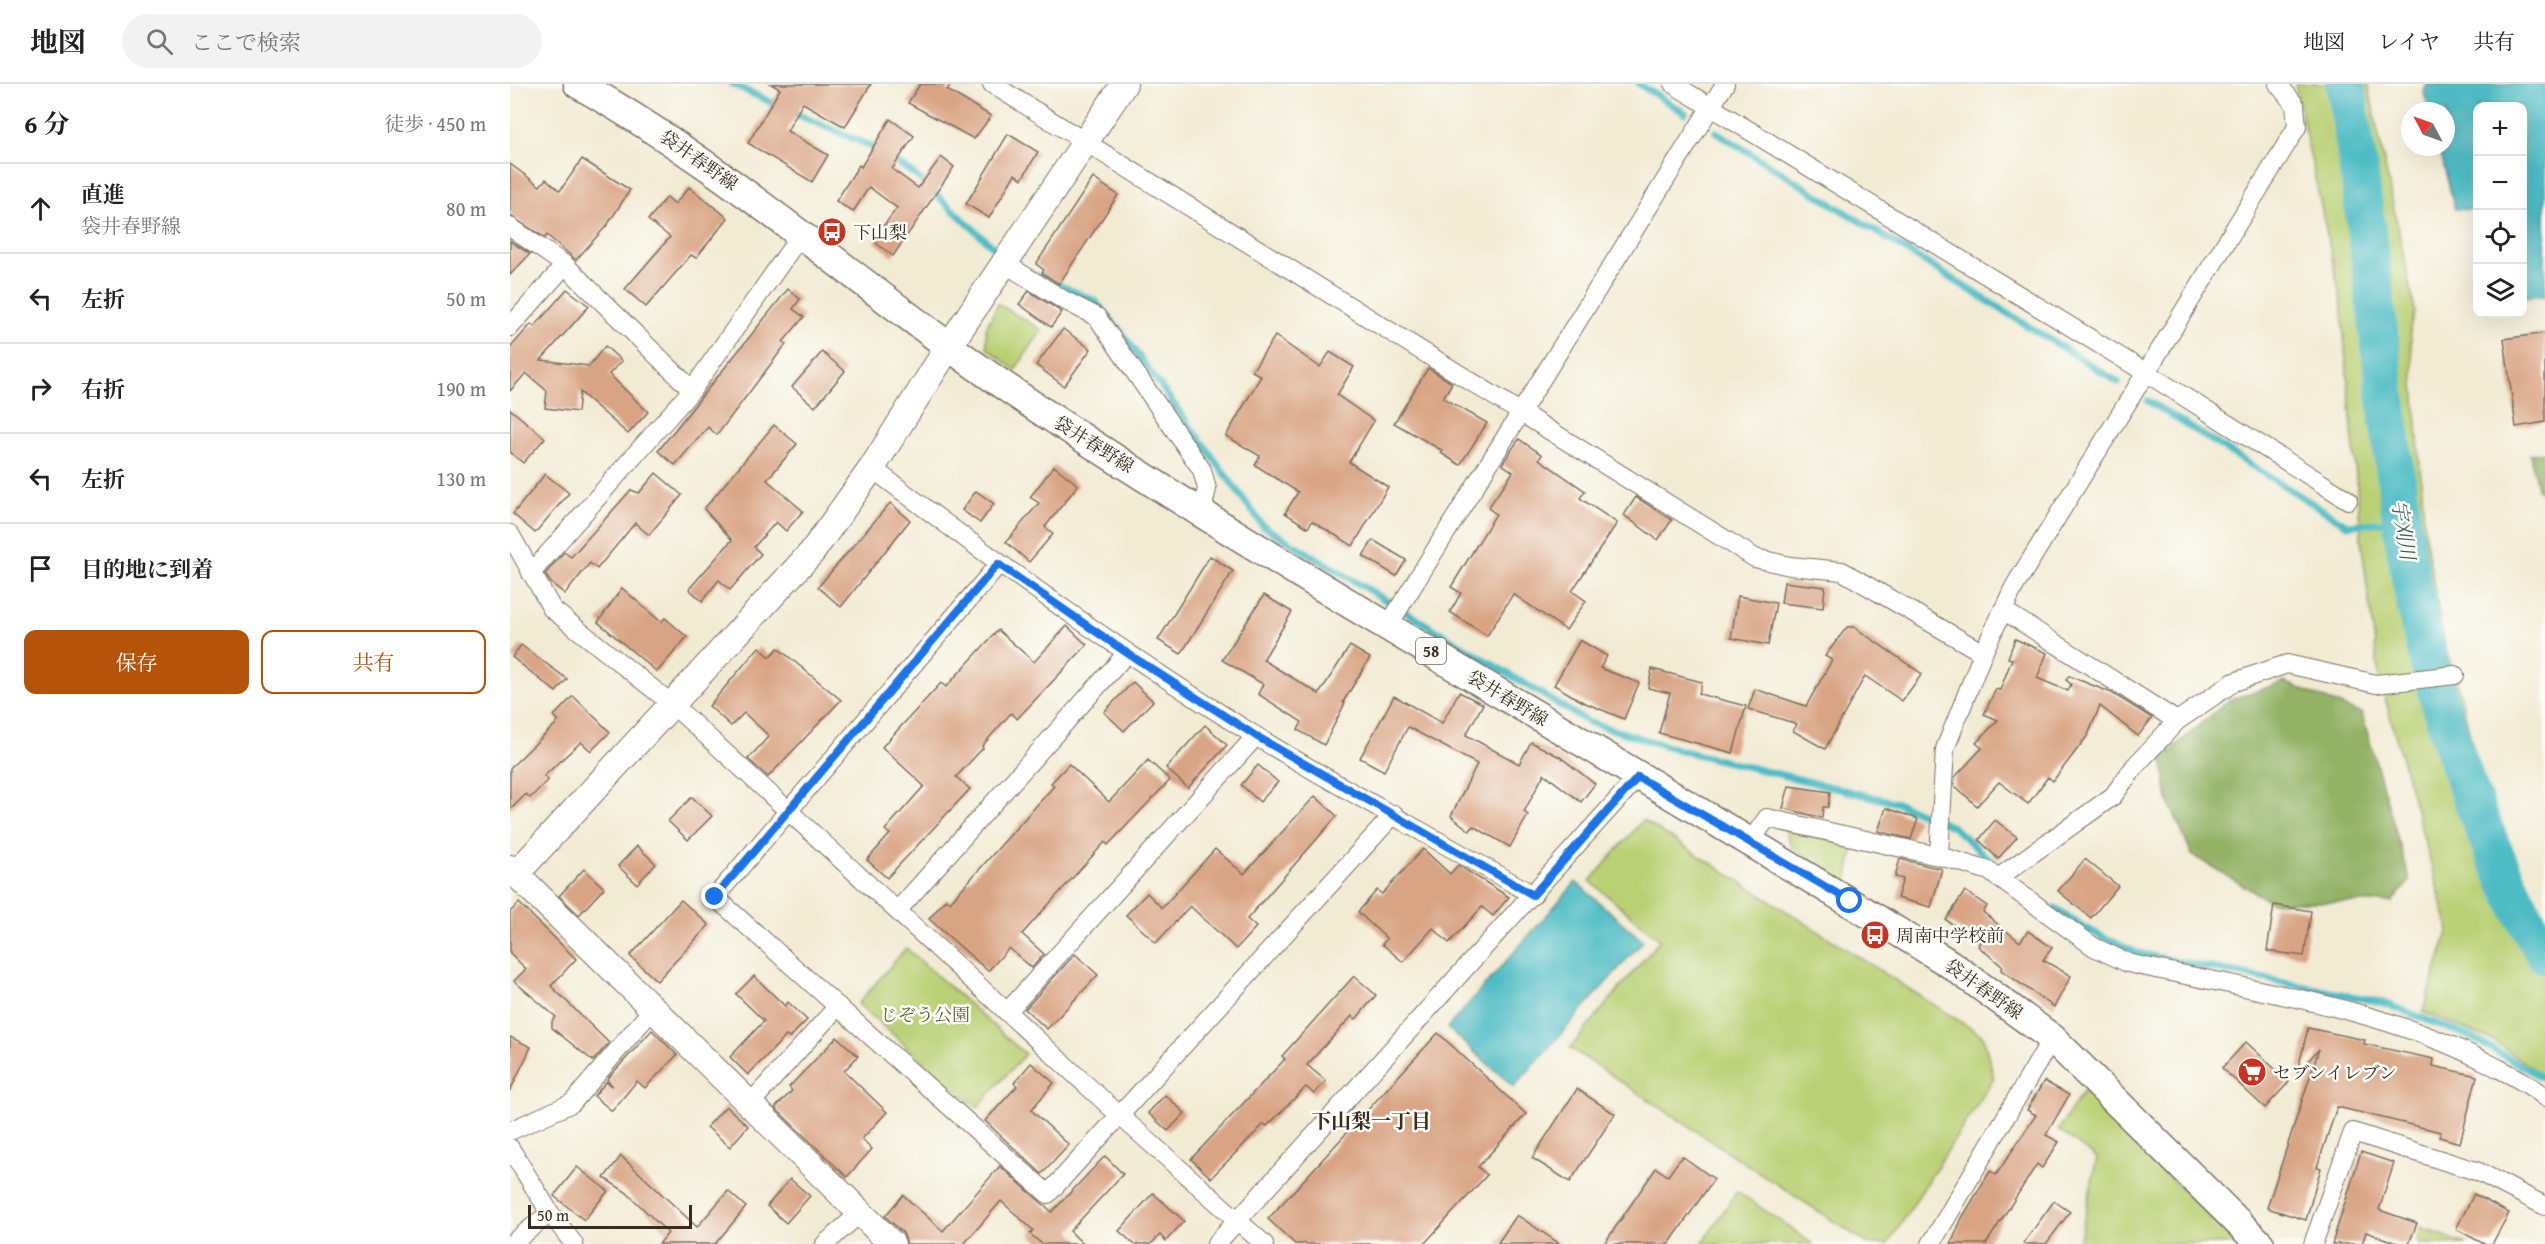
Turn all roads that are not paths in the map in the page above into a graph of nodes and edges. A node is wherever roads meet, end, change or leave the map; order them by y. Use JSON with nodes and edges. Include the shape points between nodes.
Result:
{"nodes":[{"id":1,"x":578,"y":84,"type":"edge"},
{"id":2,"x":992,"y":84,"type":"edge"},
{"id":3,"x":1124,"y":84,"type":"edge"},
{"id":4,"x":1673,"y":84,"type":"edge"},
{"id":5,"x":1725,"y":84,"type":"edge"},
{"id":6,"x":2278,"y":84,"type":"edge"},
{"id":7,"x":1710,"y":107,"type":"junction"},
{"id":8,"x":1086,"y":142,"type":"junction"},
{"id":9,"x":510,"y":227,"type":"edge"},
{"id":10,"x":800,"y":236,"type":"junction"},
{"id":11,"x":1009,"y":256,"type":"junction"},
{"id":12,"x":565,"y":265,"type":"junction"},
{"id":13,"x":510,"y":327,"type":"edge"},
{"id":14,"x":949,"y":346,"type":"junction"},
{"id":15,"x":2145,"y":372,"type":"junction"},
{"id":16,"x":692,"y":390,"type":"junction"},
{"id":17,"x":1522,"y":411,"type":"junction"},
{"id":18,"x":872,"y":468,"type":"junction"},
{"id":19,"x":2348,"y":500,"type":"dead end"},
{"id":20,"x":1201,"y":513,"type":"junction"},
{"id":21,"x":510,"y":534,"type":"edge"},
{"id":22,"x":998,"y":564,"type":"junction"},
{"id":23,"x":531,"y":573,"type":"junction"},
{"id":24,"x":2003,"y":610,"type":"junction"},
{"id":25,"x":1388,"y":626,"type":"junction"},
{"id":26,"x":1127,"y":653,"type":"junction"},
{"id":27,"x":1983,"y":653,"type":"junction"},
{"id":28,"x":2455,"y":675,"type":"dead end"},
{"id":29,"x":672,"y":704,"type":"junction"},
{"id":30,"x":2177,"y":721,"type":"junction"},
{"id":31,"x":1256,"y":736,"type":"junction"},
{"id":32,"x":1638,"y":777,"type":"junction"},
{"id":33,"x":790,"y":810,"type":"junction"},
{"id":34,"x":1394,"y":814,"type":"junction"},
{"id":35,"x":1750,"y":842,"type":"junction"},
{"id":36,"x":1939,"y":856,"type":"junction"},
{"id":37,"x":513,"y":871,"type":"edge"},
{"id":38,"x":1998,"y":878,"type":"junction"},
{"id":39,"x":1533,"y":895,"type":"junction"},
{"id":40,"x":898,"y":910,"type":"junction"},
{"id":41,"x":838,"y":1006,"type":"junction"},
{"id":42,"x":652,"y":1011,"type":"junction"},
{"id":43,"x":1007,"y":1012,"type":"junction"},
{"id":44,"x":2052,"y":1038,"type":"junction"},
{"id":45,"x":2545,"y":1096,"type":"edge"},
{"id":46,"x":749,"y":1105,"type":"junction"},
{"id":47,"x":1118,"y":1114,"type":"junction"},
{"id":48,"x":510,"y":1131,"type":"edge"},
{"id":49,"x":510,"y":1148,"type":"edge"},
{"id":50,"x":2545,"y":1206,"type":"edge"},
{"id":51,"x":550,"y":1213,"type":"junction"},
{"id":52,"x":860,"y":1213,"type":"junction"},
{"id":53,"x":1237,"y":1219,"type":"junction"},
{"id":54,"x":511,"y":1244,"type":"edge"},
{"id":55,"x":574,"y":1244,"type":"edge"},
{"id":56,"x":825,"y":1244,"type":"edge"},
{"id":57,"x":892,"y":1244,"type":"edge"},
{"id":58,"x":1216,"y":1244,"type":"edge"},
{"id":59,"x":1264,"y":1244,"type":"edge"},
{"id":60,"x":1931,"y":1244,"type":"edge"},
{"id":61,"x":2260,"y":1244,"type":"edge"},
{"id":62,"x":2313,"y":1244,"type":"edge"}],
"edges":[{"from":1,"to":10,"type":"main road","name":"袋井春野線","number":"58","via":[[719,172]]},
{"from":2,"to":8,"type":"street"},
{"from":3,"to":8,"type":"street"},
{"from":4,"to":7,"type":"street"},
{"from":5,"to":7,"type":"street"},
{"from":6,"to":15,"type":"street","via":[[2295,105],[2296,127]]},
{"from":7,"to":15,"type":"street"},
{"from":7,"to":17,"type":"street"},
{"from":8,"to":11,"type":"street"},
{"from":8,"to":17,"type":"street"},
{"from":9,"to":12,"type":"street"},
{"from":10,"to":14,"type":"main road","name":"袋井春野線","number":"58"},
{"from":10,"to":16,"type":"street"},
{"from":11,"to":14,"type":"street"},
{"from":11,"to":20,"type":"street","via":[[1097,317],[1202,470],[1208,489]]},
{"from":12,"to":13,"type":"street"},
{"from":12,"to":16,"type":"street"},
{"from":14,"to":18,"type":"street"},
{"from":14,"to":20,"type":"main road","name":"袋井春野線","number":"58","via":[[1038,409]]},
{"from":15,"to":19,"type":"street"},
{"from":15,"to":24,"type":"street"},
{"from":16,"to":23,"type":"street"},
{"from":17,"to":25,"type":"street"},
{"from":17,"to":27,"type":"street","via":[[1755,558],[1842,571]]},
{"from":18,"to":22,"type":"street"},
{"from":18,"to":29,"type":"street","via":[[812,552]]},
{"from":20,"to":25,"type":"main road","name":"袋井春野線","number":"58"},
{"from":21,"to":23,"type":"street"},
{"from":22,"to":26,"type":"street"},
{"from":22,"to":33,"type":"street"},
{"from":23,"to":29,"type":"street","via":[[552,609]]},
{"from":24,"to":27,"type":"street"},
{"from":24,"to":30,"type":"street"},
{"from":25,"to":32,"type":"main road","name":"袋井春野線","number":"58"},
{"from":26,"to":31,"type":"street"},
{"from":26,"to":40,"type":"street"},
{"from":27,"to":36,"type":"street","via":[[1945,749]]},
{"from":28,"to":30,"type":"street","via":[[2376,684],[2287,664],[2234,682]]},
{"from":29,"to":33,"type":"street"},
{"from":29,"to":37,"type":"street"},
{"from":30,"to":38,"type":"street","via":[[2113,796]]},
{"from":31,"to":34,"type":"street"},
{"from":31,"to":43,"type":"street"},
{"from":32,"to":35,"type":"main road","name":"袋井春野線","number":"58"},
{"from":32,"to":39,"type":"street"},
{"from":33,"to":40,"type":"street"},
{"from":33,"to":41,"type":"street","via":[[715,897]]},
{"from":34,"to":39,"type":"street"},
{"from":34,"to":47,"type":"street"},
{"from":35,"to":36,"type":"street","via":[[1767,818]]},
{"from":35,"to":44,"type":"main road","name":"袋井春野線","number":"58","via":[[1950,964]]},
{"from":36,"to":38,"type":"street","via":[[1989,871]]},
{"from":37,"to":42,"type":"street"},
{"from":38,"to":45,"type":"street","via":[[2094,948],[2128,963],[2382,1019],[2466,1052]]},
{"from":39,"to":53,"type":"street"},
{"from":40,"to":43,"type":"street"},
{"from":41,"to":46,"type":"street"},
{"from":41,"to":47,"type":"street","via":[[1048,1194]]},
{"from":42,"to":46,"type":"street"},
{"from":42,"to":48,"type":"street","via":[[572,1103]]},
{"from":43,"to":47,"type":"street"},
{"from":44,"to":60,"type":"street"},
{"from":44,"to":61,"type":"main road","name":"袋井春野線","number":"58"},
{"from":46,"to":52,"type":"street"},
{"from":47,"to":53,"type":"street"},
{"from":49,"to":51,"type":"street"},
{"from":50,"to":62,"type":"street","via":[[2479,1172],[2353,1132]]},
{"from":51,"to":54,"type":"street"},
{"from":51,"to":55,"type":"street"},
{"from":52,"to":56,"type":"street"},
{"from":52,"to":57,"type":"street"},
{"from":53,"to":58,"type":"street"},
{"from":53,"to":59,"type":"street"}]}
